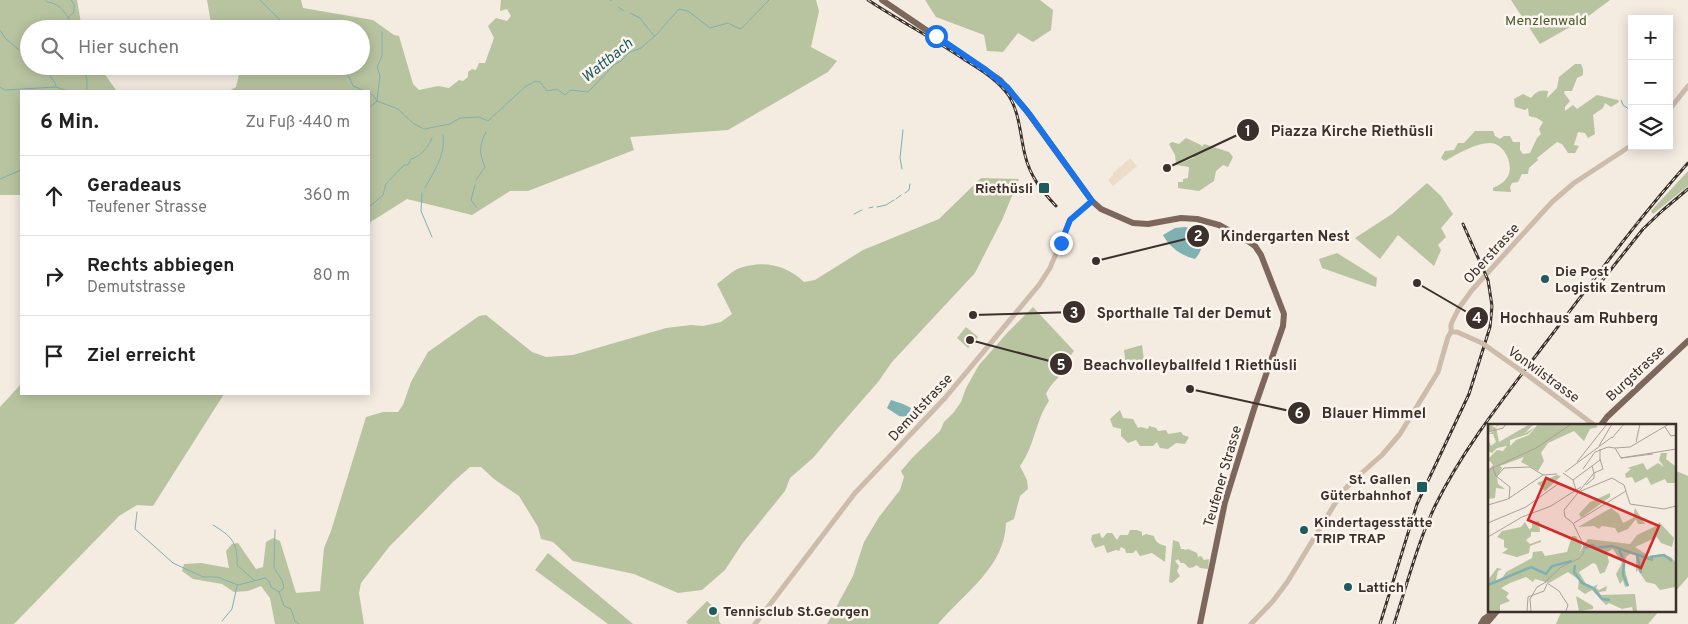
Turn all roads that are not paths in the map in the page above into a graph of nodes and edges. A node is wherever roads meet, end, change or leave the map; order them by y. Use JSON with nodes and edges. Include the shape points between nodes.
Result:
{"nodes":[{"id":1,"x":882,"y":0,"type":"edge"},
{"id":2,"x":1688,"y":86,"type":"edge"},
{"id":3,"x":1673,"y":105,"type":"edge"},
{"id":4,"x":1628,"y":147,"type":"edge"},
{"id":5,"x":1092,"y":201,"type":"junction"},
{"id":6,"x":1451,"y":332,"type":"junction"},
{"id":7,"x":1688,"y":341,"type":"edge"},
{"id":8,"x":1593,"y":424,"type":"edge"},
{"id":9,"x":1602,"y":424,"type":"edge"},
{"id":10,"x":1496,"y":612,"type":"edge"},
{"id":11,"x":755,"y":624,"type":"edge"},
{"id":12,"x":1200,"y":624,"type":"edge"},
{"id":13,"x":1250,"y":624,"type":"edge"},
{"id":14,"x":1481,"y":624,"type":"edge"},
{"id":15,"x":1486,"y":624,"type":"edge"}],
"edges":[{"from":1,"to":5,"type":"main road","name":"Teufener Strasse","via":[[1000,80],[1030,115]]},
{"from":2,"to":3,"type":"street"},
{"from":4,"to":6,"type":"street","name":"Oberstrasse","via":[[1552,202],[1472,290],[1452,322]]},
{"from":5,"to":11,"type":"street","name":"Demutstrasse","via":[[1070,220],[1039,286],[938,406],[855,493]]},
{"from":5,"to":12,"type":"main road","name":"Teufener Strasse","via":[[1099,208],[1133,223],[1196,219],[1219,225],[1248,241],[1261,254],[1284,314],[1283,326],[1224,508]]},
{"from":6,"to":8,"type":"street","name":"Vonwilstrasse","bridge":true,"via":[[1482,343]]},
{"from":6,"to":13,"type":"street","name":"Oberstrasse","via":[[1435,377],[1400,434],[1342,492],[1288,580]]},
{"from":7,"to":9,"type":"main road","name":"Burgstrasse"},
{"from":10,"to":14,"type":"main road"},
{"from":10,"to":15,"type":"main road"}]}
